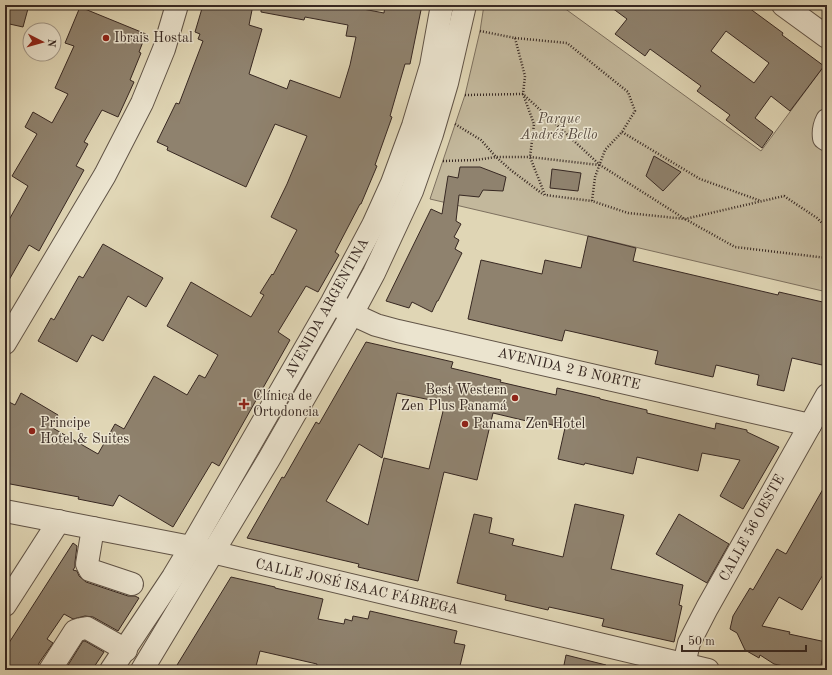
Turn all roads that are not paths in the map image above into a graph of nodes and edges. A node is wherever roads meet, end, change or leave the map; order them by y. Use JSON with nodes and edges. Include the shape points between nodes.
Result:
{"nodes":[{"id":1,"x":177,"y":5,"type":"edge"},
{"id":2,"x":442,"y":5,"type":"edge"},
{"id":3,"x":465,"y":5,"type":"edge"},
{"id":4,"x":783,"y":5,"type":"edge"},
{"id":5,"x":827,"y":37,"type":"edge"},
{"id":6,"x":827,"y":120,"type":"edge"},
{"id":7,"x":827,"y":140,"type":"edge"},
{"id":8,"x":332,"y":302,"type":"junction"},
{"id":9,"x":352,"y":314,"type":"junction"},
{"id":10,"x":5,"y":343,"type":"edge"},
{"id":11,"x":827,"y":395,"type":"edge"},
{"id":12,"x":810,"y":425,"type":"junction"},
{"id":13,"x":248,"y":448,"type":"junction"},
{"id":14,"x":269,"y":459,"type":"junction"},
{"id":15,"x":5,"y":511,"type":"edge"},
{"id":16,"x":59,"y":521,"type":"junction"},
{"id":17,"x":93,"y":528,"type":"junction"},
{"id":18,"x":191,"y":547,"type":"junction"},
{"id":19,"x":213,"y":553,"type":"junction"},
{"id":20,"x":173,"y":577,"type":"junction"},
{"id":21,"x":132,"y":584,"type":"dead end"},
{"id":22,"x":193,"y":586,"type":"junction"},
{"id":23,"x":5,"y":604,"type":"edge"},
{"id":24,"x":126,"y":650,"type":"junction"},
{"id":25,"x":684,"y":664,"type":"junction"},
{"id":26,"x":50,"y":670,"type":"edge"},
{"id":27,"x":111,"y":670,"type":"edge"},
{"id":28,"x":142,"y":670,"type":"edge"},
{"id":29,"x":708,"y":670,"type":"edge"}],
"edges":[{"from":1,"to":10,"type":"street","via":[[142,103],[105,176]]},
{"from":2,"to":8,"type":"street","name":"AVENIDA ARGENTINA","via":[[431,66],[392,183]]},
{"from":3,"to":9,"type":"street","name":"AVENIDA ARGENTINA","via":[[447,83],[412,192]]},
{"from":4,"to":5,"type":"street"},
{"from":6,"to":7,"type":"street","via":[[823,133]]},
{"from":8,"to":9,"type":"street","name":"AVENIDA 2 B NORTE"},
{"from":8,"to":13,"type":"street","name":"AVENIDA ARGENTINA"},
{"from":9,"to":12,"type":"street","name":"AVENIDA 2 B NORTE","via":[[398,331]]},
{"from":9,"to":14,"type":"street","name":"AVENIDA ARGENTINA"},
{"from":11,"to":12,"type":"street","name":"CALLE 56 OESTE"},
{"from":12,"to":25,"type":"street","name":"CALLE 56 OESTE","via":[[707,608],[689,643]]},
{"from":13,"to":14,"type":"street"},
{"from":13,"to":18,"type":"street","name":"AVENIDA ARGENTINA"},
{"from":14,"to":19,"type":"street","name":"AVENIDA ARGENTINA"},
{"from":15,"to":16,"type":"street","name":"CALLE JOSÉ ISAAC FÁBREGA"},
{"from":16,"to":17,"type":"street","name":"CALLE JOSÉ ISAAC FÁBREGA"},
{"from":16,"to":23,"type":"street"},
{"from":17,"to":18,"type":"street","name":"CALLE JOSÉ ISAAC FÁBREGA"},
{"from":17,"to":21,"type":"street","via":[[87,564],[90,570]]},
{"from":18,"to":19,"type":"street","name":"CALLE JOSÉ ISAAC FÁBREGA"},
{"from":18,"to":20,"type":"street","name":"AVENIDA ARGENTINA"},
{"from":19,"to":22,"type":"street","name":"AVENIDA ARGENTINA"},
{"from":19,"to":25,"type":"street","name":"CALLE JOSÉ ISAAC FÁBREGA"},
{"from":20,"to":22,"type":"street","via":[[185,571],[193,575]]},
{"from":20,"to":24,"type":"street","name":"AVENIDA ARGENTINA"},
{"from":22,"to":28,"type":"street","name":"AVENIDA ARGENTINA"},
{"from":24,"to":26,"type":"street","via":[[87,628],[81,628],[75,631]]},
{"from":24,"to":27,"type":"street","name":"AVENIDA ARGENTINA"},
{"from":25,"to":29,"type":"street","name":"CALLE JOSÉ ISAAC FÁBREGA"}]}
